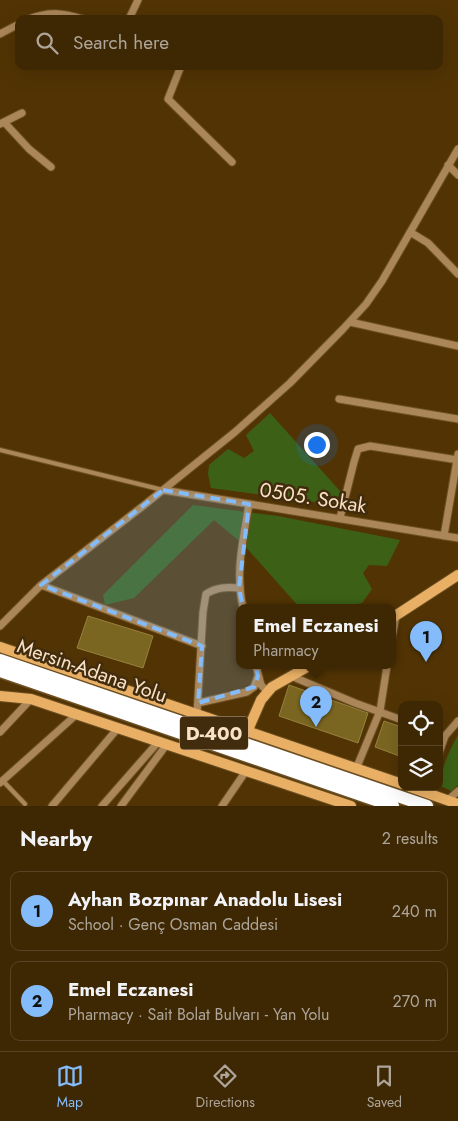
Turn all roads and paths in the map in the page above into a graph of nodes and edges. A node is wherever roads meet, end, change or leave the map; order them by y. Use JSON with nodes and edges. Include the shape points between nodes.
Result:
{"nodes":[{"id":1,"x":138,"y":0,"type":"edge"},
{"id":2,"x":42,"y":15,"type":"edge"},
{"id":3,"x":68,"y":15,"type":"edge"},
{"id":4,"x":131,"y":15,"type":"edge"},
{"id":5,"x":15,"y":26,"type":"edge"},
{"id":6,"x":0,"y":34,"type":"edge"},
{"id":7,"x":179,"y":70,"type":"edge"},
{"id":8,"x":22,"y":113,"type":"dead end"},
{"id":9,"x":2,"y":124,"type":"edge"},
{"id":10,"x":458,"y":149,"type":"edge"},
{"id":11,"x":232,"y":162,"type":"dead end"},
{"id":12,"x":448,"y":165,"type":"junction"},
{"id":13,"x":51,"y":167,"type":"dead end"},
{"id":14,"x":458,"y":175,"type":"edge"},
{"id":15,"x":410,"y":232,"type":"junction"},
{"id":16,"x":458,"y":274,"type":"edge"},
{"id":17,"x":350,"y":322,"type":"junction"},
{"id":18,"x":458,"y":346,"type":"edge"},
{"id":19,"x":339,"y":399,"type":"dead end"},
{"id":20,"x":458,"y":418,"type":"edge"},
{"id":21,"x":0,"y":450,"type":"edge"},
{"id":22,"x":458,"y":458,"type":"edge"},
{"id":23,"x":163,"y":490,"type":"junction"},
{"id":24,"x":249,"y":504,"type":"junction"},
{"id":25,"x":340,"y":518,"type":"junction"},
{"id":26,"x":444,"y":536,"type":"junction"},
{"id":27,"x":458,"y":538,"type":"edge"},
{"id":28,"x":458,"y":575,"type":"edge"},
{"id":29,"x":41,"y":585,"type":"junction"},
{"id":30,"x":239,"y":588,"type":"junction"},
{"id":31,"x":242,"y":604,"type":"edge"},
{"id":32,"x":396,"y":616,"type":"edge"},
{"id":33,"x":0,"y":626,"type":"edge"},
{"id":34,"x":202,"y":646,"type":"junction"},
{"id":35,"x":0,"y":648,"type":"edge"},
{"id":36,"x":0,"y":660,"type":"edge"},
{"id":37,"x":257,"y":669,"type":"edge"},
{"id":38,"x":304,"y":669,"type":"edge"},
{"id":39,"x":387,"y":669,"type":"edge"},
{"id":40,"x":0,"y":671,"type":"edge"},
{"id":41,"x":258,"y":676,"type":"junction"},
{"id":42,"x":291,"y":676,"type":"junction"},
{"id":43,"x":268,"y":692,"type":"junction"},
{"id":44,"x":0,"y":696,"type":"edge"},
{"id":45,"x":30,"y":699,"type":"junction"},
{"id":46,"x":198,"y":704,"type":"junction"},
{"id":47,"x":380,"y":711,"type":"junction"},
{"id":48,"x":77,"y":714,"type":"junction"},
{"id":49,"x":197,"y":714,"type":"junction"},
{"id":50,"x":398,"y":718,"type":"edge"},
{"id":51,"x":458,"y":721,"type":"edge"},
{"id":52,"x":118,"y":728,"type":"junction"},
{"id":53,"x":0,"y":732,"type":"edge"},
{"id":54,"x":247,"y":732,"type":"junction"},
{"id":55,"x":443,"y":734,"type":"edge"},
{"id":56,"x":163,"y":743,"type":"junction"},
{"id":57,"x":356,"y":769,"type":"junction"},
{"id":58,"x":246,"y":771,"type":"junction"},
{"id":59,"x":1,"y":782,"type":"edge"},
{"id":60,"x":398,"y":783,"type":"edge"},
{"id":61,"x":429,"y":791,"type":"edge"},
{"id":62,"x":458,"y":791,"type":"edge"},
{"id":63,"x":453,"y":802,"type":"edge"},
{"id":64,"x":25,"y":804,"type":"dead end"},
{"id":65,"x":337,"y":804,"type":"edge"},
{"id":66,"x":52,"y":806,"type":"edge"},
{"id":67,"x":102,"y":806,"type":"edge"},
{"id":68,"x":121,"y":806,"type":"edge"},
{"id":69,"x":222,"y":806,"type":"edge"},
{"id":70,"x":351,"y":806,"type":"edge"},
{"id":71,"x":393,"y":806,"type":"edge"},
{"id":72,"x":427,"y":806,"type":"edge"}],
"edges":[{"from":1,"to":4,"type":"street"},
{"from":2,"to":3,"type":"street","via":[[51,12]]},
{"from":5,"to":6,"type":"street"},
{"from":7,"to":11,"type":"street","via":[[168,99]]},
{"from":8,"to":9,"type":"street"},
{"from":9,"to":13,"type":"street"},
{"from":10,"to":12,"type":"street"},
{"from":12,"to":14,"type":"street"},
{"from":12,"to":15,"type":"street"},
{"from":15,"to":16,"type":"street","via":[[428,243]]},
{"from":15,"to":17,"type":"street","via":[[382,281]]},
{"from":17,"to":18,"type":"street"},
{"from":17,"to":23,"type":"street","via":[[290,383]]},
{"from":19,"to":20,"type":"street"},
{"from":21,"to":23,"type":"lane"},
{"from":22,"to":25,"type":"street","via":[[370,446],[358,449]]},
{"from":22,"to":26,"type":"street"},
{"from":23,"to":24,"type":"street","name":"0505. Sokak"},
{"from":23,"to":29,"type":"street"},
{"from":24,"to":25,"type":"street","name":"0505. Sokak"},
{"from":24,"to":30,"type":"street","via":[[239,565]]},
{"from":25,"to":26,"type":"street","name":"0505. Sokak"},
{"from":26,"to":27,"type":"street","name":"0505. Sokak"},
{"from":28,"to":32,"type":"street"},
{"from":29,"to":33,"type":"street"},
{"from":29,"to":34,"type":"street"},
{"from":30,"to":31,"type":"street"},
{"from":30,"to":34,"type":"street","via":[[226,587],[206,594]]},
{"from":34,"to":46,"type":"street"},
{"from":35,"to":49,"type":"street"},
{"from":36,"to":72,"type":"highway","name":"Mersin-Adana Yolu","number":"D-400"},
{"from":37,"to":41,"type":"street"},
{"from":38,"to":42,"type":"street"},
{"from":39,"to":47,"type":"street"},
{"from":40,"to":71,"type":"highway","number":"D-400"},
{"from":41,"to":43,"type":"street"},
{"from":41,"to":46,"type":"street","via":[[254,687],[247,692]]},
{"from":42,"to":43,"type":"street"},
{"from":42,"to":47,"type":"street"},
{"from":43,"to":54,"type":"street"},
{"from":44,"to":45,"type":"street"},
{"from":45,"to":48,"type":"street"},
{"from":45,"to":53,"type":"street"},
{"from":46,"to":49,"type":"street"},
{"from":47,"to":50,"type":"street"},
{"from":47,"to":57,"type":"street"},
{"from":48,"to":52,"type":"street"},
{"from":48,"to":59,"type":"street"},
{"from":49,"to":54,"type":"street"},
{"from":51,"to":55,"type":"street"},
{"from":52,"to":56,"type":"street"},
{"from":52,"to":66,"type":"street"},
{"from":54,"to":57,"type":"street"},
{"from":56,"to":58,"type":"street"},
{"from":56,"to":67,"type":"street"},
{"from":56,"to":68,"type":"street"},
{"from":57,"to":60,"type":"street"},
{"from":58,"to":65,"type":"street"},
{"from":58,"to":69,"type":"street"},
{"from":59,"to":64,"type":"lane"},
{"from":61,"to":63,"type":"street"},
{"from":62,"to":63,"type":"street"},
{"from":65,"to":70,"type":"street"}]}
